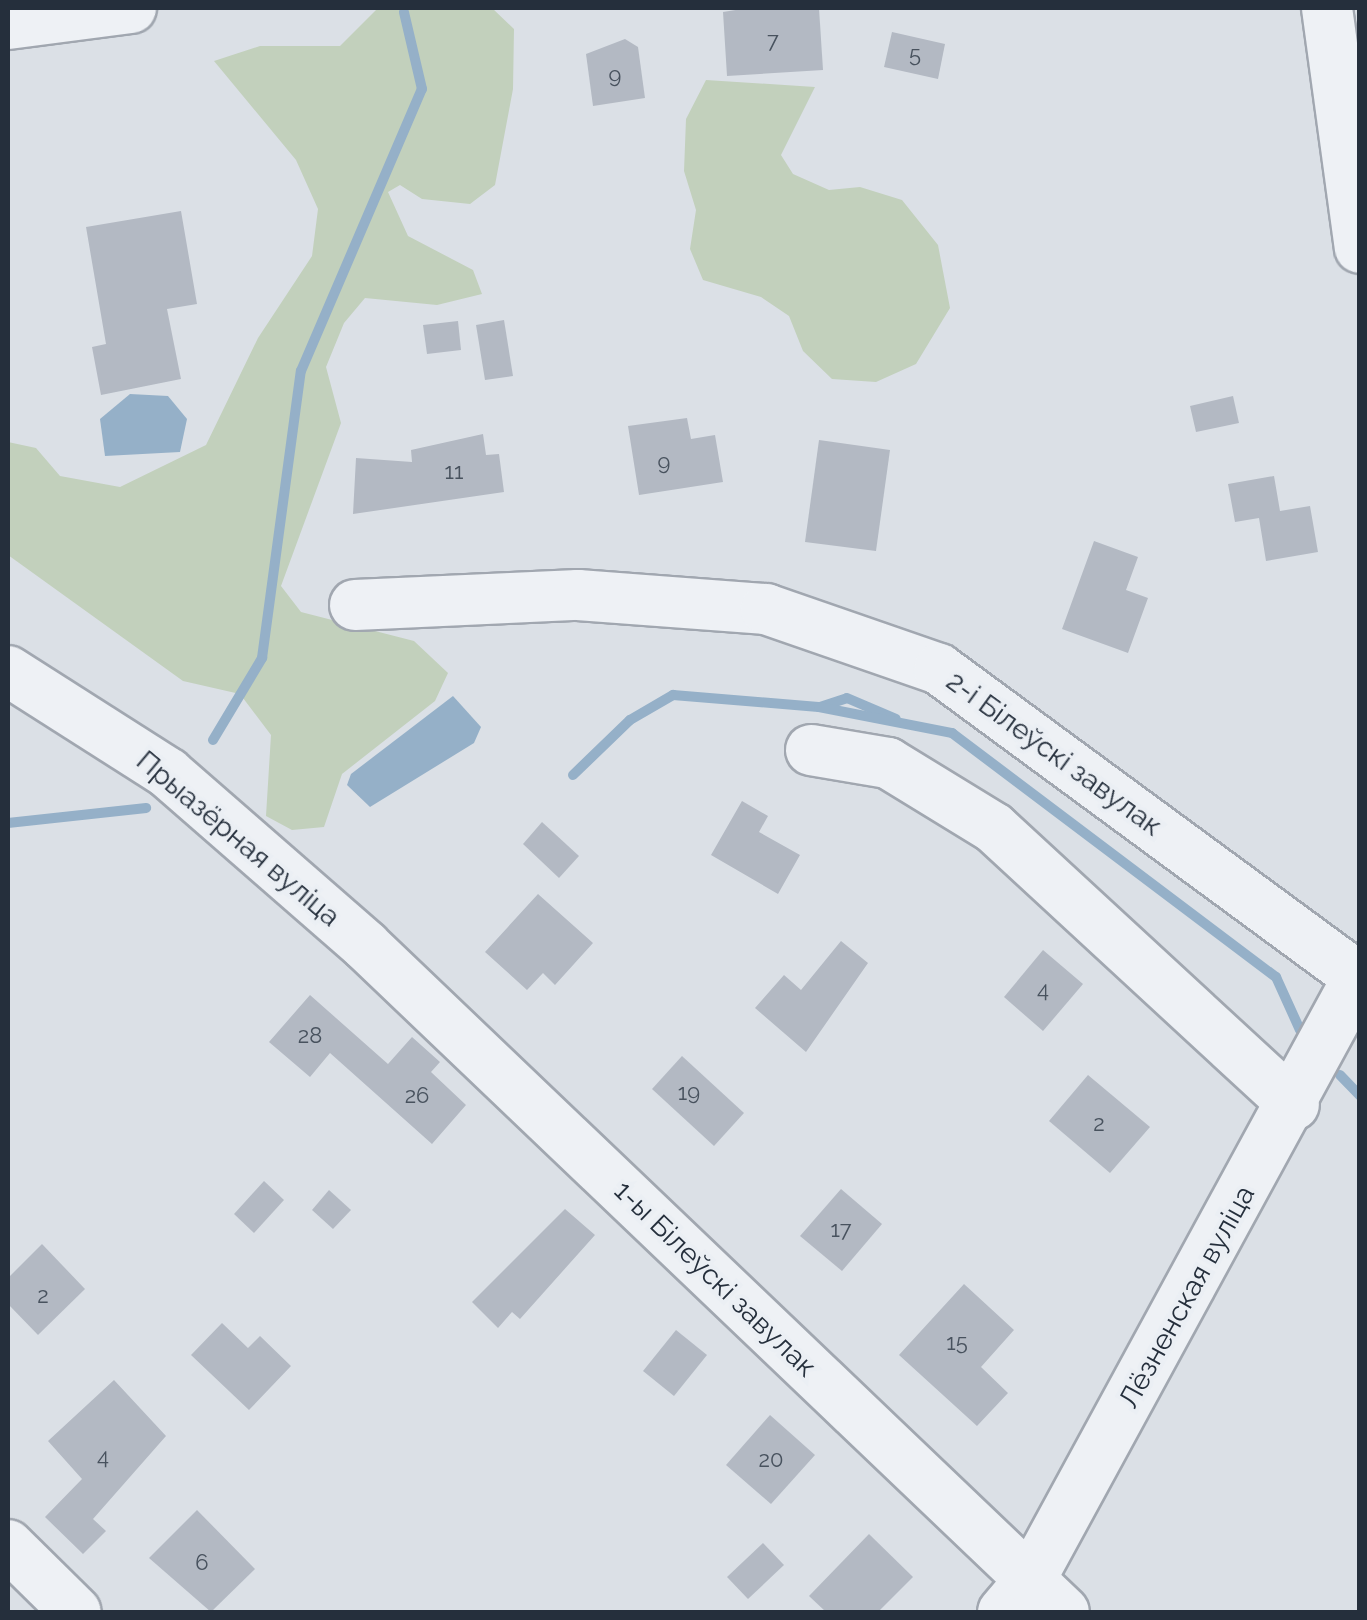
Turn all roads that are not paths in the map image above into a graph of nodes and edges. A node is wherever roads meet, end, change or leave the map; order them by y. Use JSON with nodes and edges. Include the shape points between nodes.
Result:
{"nodes":[{"id":1,"x":131,"y":8,"type":"edge"},
{"id":2,"x":1327,"y":8,"type":"edge"},
{"id":3,"x":8,"y":24,"type":"edge"},
{"id":4,"x":1360,"y":248,"type":"edge"},
{"id":5,"x":355,"y":605,"type":"dead end"},
{"id":6,"x":8,"y":671,"type":"edge"},
{"id":7,"x":810,"y":750,"type":"dead end"},
{"id":8,"x":365,"y":945,"type":"joint"},
{"id":9,"x":1359,"y":976,"type":"edge"},
{"id":10,"x":1294,"y":1105,"type":"junction"},
{"id":11,"x":8,"y":1545,"type":"edge"},
{"id":12,"x":1032,"y":1602,"type":"edge"},
{"id":13,"x":76,"y":1612,"type":"edge"}],
"edges":[{"from":1,"to":3,"type":"street"},
{"from":2,"to":4,"type":"street"},
{"from":5,"to":9,"type":"street","name":"2-і Білеўскі завулак","via":[[578,595],[766,609],[939,669]]},
{"from":6,"to":8,"type":"street","name":"Прыазёрная вуліца","via":[[168,773]]},
{"from":7,"to":10,"type":"street","via":[[888,763],[994,828]]},
{"from":8,"to":12,"type":"street","name":"1-ы Білеўскі завулак"},
{"from":9,"to":10,"type":"street","name":"Лёзненская вуліца"},
{"from":10,"to":12,"type":"street","name":"Лёзненская вуліца"},
{"from":11,"to":13,"type":"street"}]}
